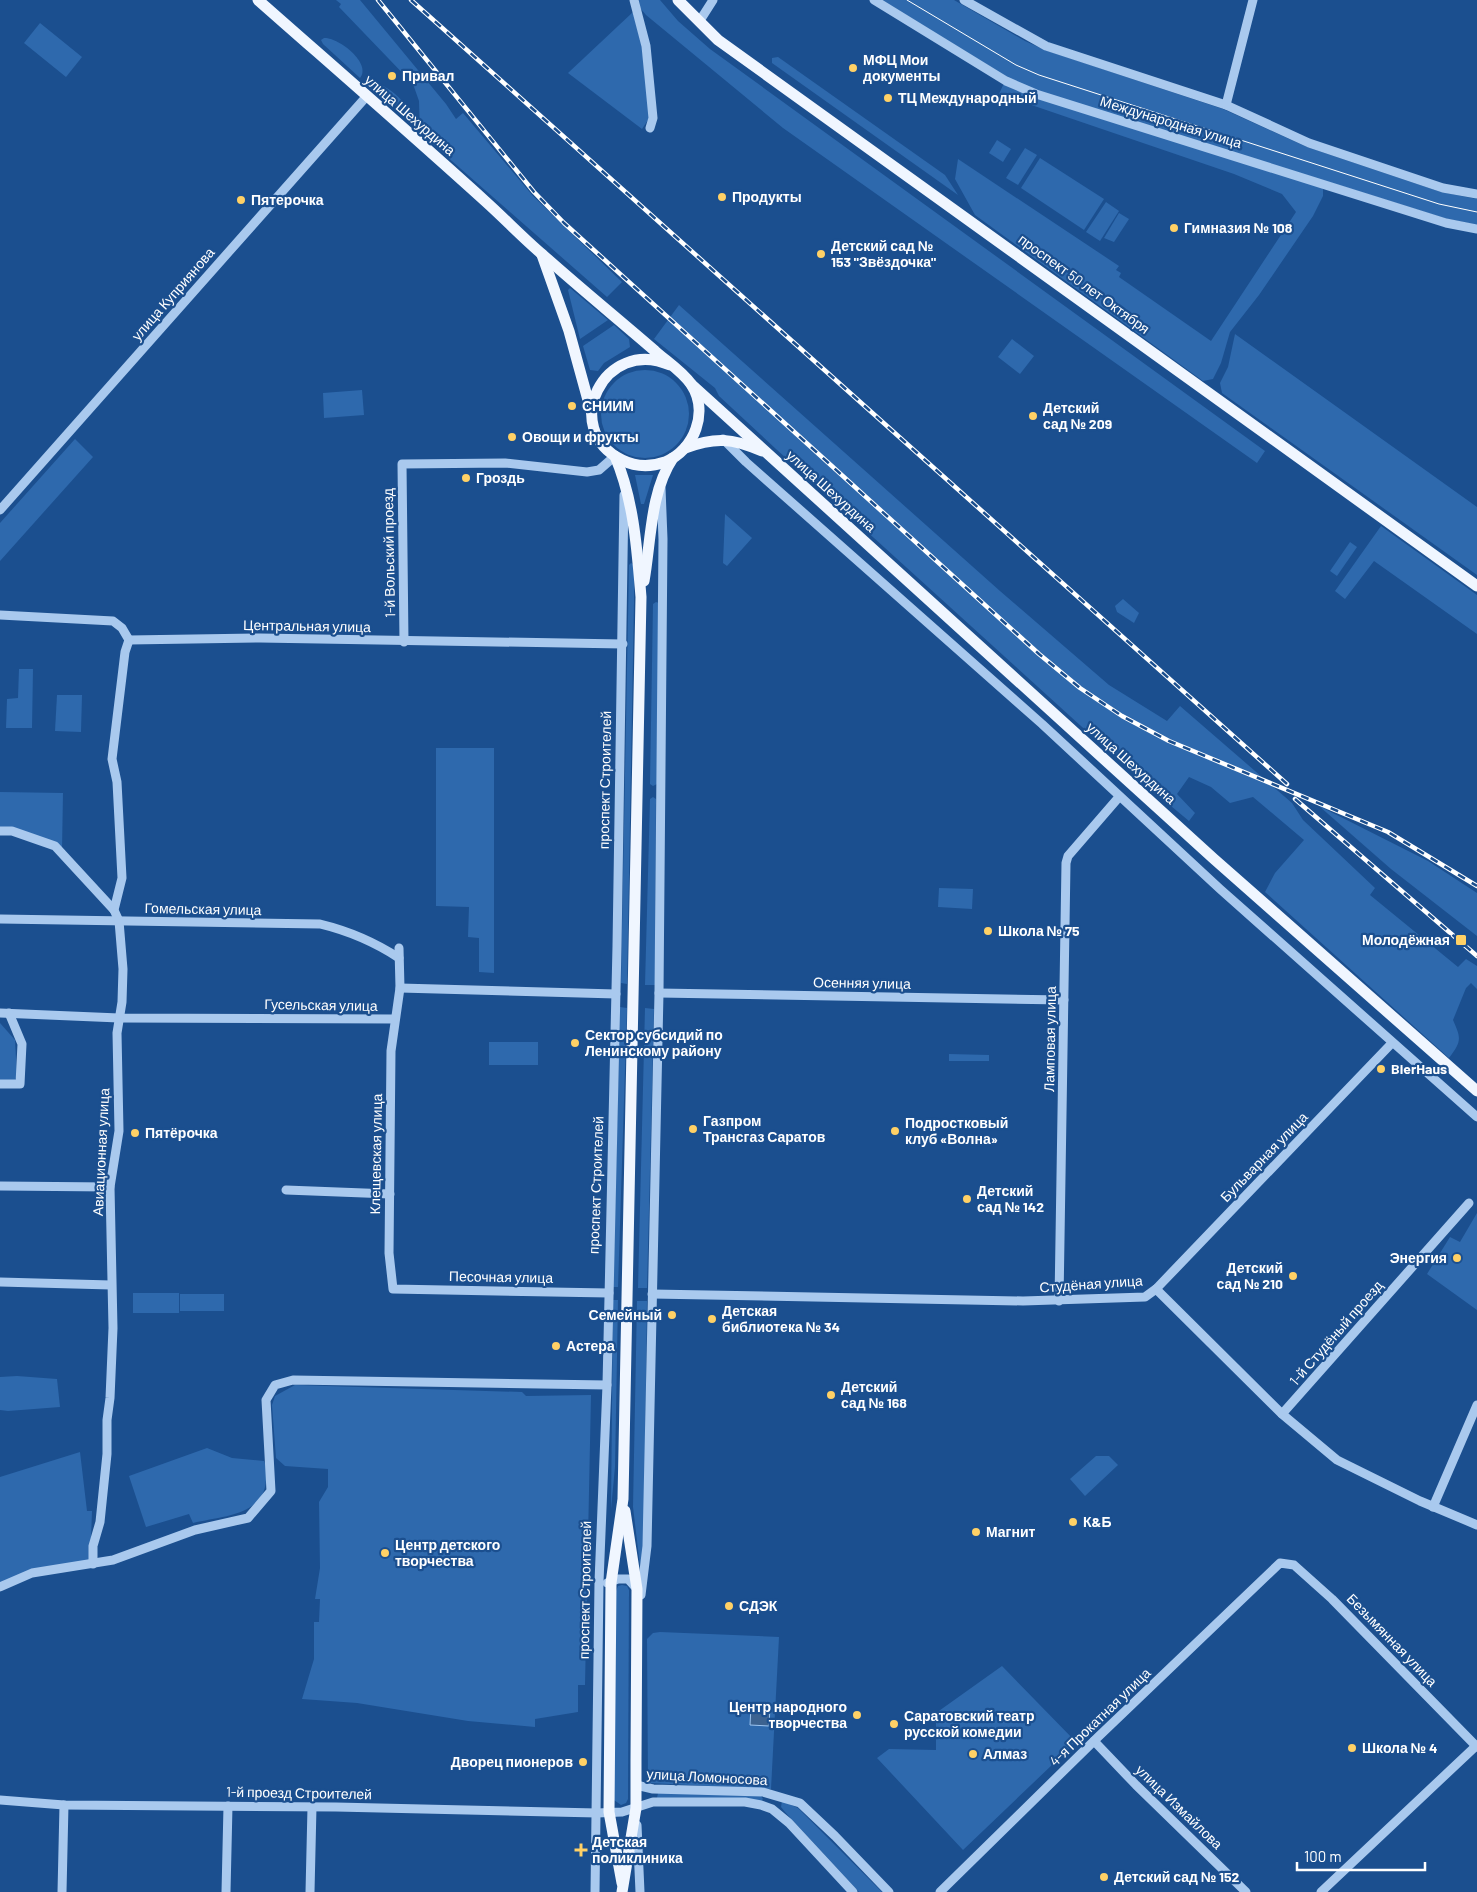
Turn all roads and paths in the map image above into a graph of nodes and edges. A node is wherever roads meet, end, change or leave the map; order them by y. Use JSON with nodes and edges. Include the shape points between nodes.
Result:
{"nodes":[{"id":1,"x":258,"y":0,"type":"edge"},
{"id":2,"x":634,"y":0,"type":"edge"},
{"id":3,"x":678,"y":0,"type":"edge"},
{"id":4,"x":714,"y":0,"type":"edge"},
{"id":5,"x":874,"y":0,"type":"edge"},
{"id":6,"x":964,"y":0,"type":"edge"},
{"id":7,"x":1253,"y":0,"type":"edge"},
{"id":8,"x":699,"y":22,"type":"junction"},
{"id":9,"x":366,"y":96,"type":"junction"},
{"id":10,"x":1226,"y":105,"type":"junction"},
{"id":11,"x":650,"y":128,"type":"dead end"},
{"id":12,"x":1477,"y":194,"type":"edge"},
{"id":13,"x":1477,"y":229,"type":"edge"},
{"id":14,"x":541,"y":254,"type":"junction"},
{"id":15,"x":670,"y":365,"type":"junction"},
{"id":16,"x":691,"y":384,"type":"junction"},
{"id":17,"x":591,"y":414,"type":"junction"},
{"id":18,"x":723,"y":439,"type":"junction"},
{"id":19,"x":685,"y":448,"type":"junction"},
{"id":20,"x":768,"y":454,"type":"junction"},
{"id":21,"x":615,"y":456,"type":"junction"},
{"id":22,"x":673,"y":458,"type":"junction"},
{"id":23,"x":624,"y":479,"type":"junction"},
{"id":24,"x":661,"y":485,"type":"junction"},
{"id":25,"x":0,"y":510,"type":"edge"},
{"id":26,"x":1477,"y":586,"type":"edge"},
{"id":27,"x":641,"y":597,"type":"junction"},
{"id":28,"x":0,"y":615,"type":"edge"},
{"id":29,"x":129,"y":640,"type":"junction"},
{"id":30,"x":404,"y":642,"type":"junction"},
{"id":31,"x":623,"y":644,"type":"junction"},
{"id":32,"x":1119,"y":797,"type":"junction"},
{"id":33,"x":0,"y":830,"type":"edge"},
{"id":34,"x":114,"y":910,"type":"junction"},
{"id":35,"x":0,"y":919,"type":"edge"},
{"id":36,"x":119,"y":921,"type":"junction"},
{"id":37,"x":399,"y":948,"type":"dead end"},
{"id":38,"x":399,"y":958,"type":"junction"},
{"id":39,"x":400,"y":988,"type":"junction"},
{"id":40,"x":616,"y":994,"type":"junction"},
{"id":41,"x":659,"y":994,"type":"junction"},
{"id":42,"x":1064,"y":1000,"type":"junction"},
{"id":43,"x":4,"y":1013,"type":"edge"},
{"id":44,"x":119,"y":1018,"type":"junction"},
{"id":45,"x":395,"y":1020,"type":"junction"},
{"id":46,"x":1392,"y":1043,"type":"junction"},
{"id":47,"x":0,"y":1084,"type":"edge"},
{"id":48,"x":1477,"y":1091,"type":"edge"},
{"id":49,"x":1477,"y":1117,"type":"edge"},
{"id":50,"x":0,"y":1186,"type":"edge"},
{"id":51,"x":110,"y":1187,"type":"junction"},
{"id":52,"x":286,"y":1190,"type":"dead end"},
{"id":53,"x":390,"y":1194,"type":"junction"},
{"id":54,"x":1469,"y":1203,"type":"dead end"},
{"id":55,"x":0,"y":1282,"type":"edge"},
{"id":56,"x":111,"y":1285,"type":"junction"},
{"id":57,"x":392,"y":1289,"type":"joint"},
{"id":58,"x":1156,"y":1289,"type":"junction"},
{"id":59,"x":609,"y":1293,"type":"junction"},
{"id":60,"x":652,"y":1294,"type":"junction"},
{"id":61,"x":1059,"y":1301,"type":"junction"},
{"id":62,"x":607,"y":1385,"type":"junction"},
{"id":63,"x":1477,"y":1405,"type":"edge"},
{"id":64,"x":1282,"y":1414,"type":"junction"},
{"id":65,"x":624,"y":1499,"type":"junction"},
{"id":66,"x":1433,"y":1507,"type":"junction"},
{"id":67,"x":1477,"y":1525,"type":"edge"},
{"id":68,"x":1280,"y":1563,"type":"joint"},
{"id":69,"x":93,"y":1564,"type":"junction"},
{"id":70,"x":599,"y":1582,"type":"junction"},
{"id":71,"x":611,"y":1583,"type":"junction"},
{"id":72,"x":0,"y":1586,"type":"edge"},
{"id":73,"x":637,"y":1589,"type":"junction"},
{"id":74,"x":638,"y":1622,"type":"junction"},
{"id":75,"x":1094,"y":1741,"type":"junction"},
{"id":76,"x":1477,"y":1746,"type":"edge"},
{"id":77,"x":636,"y":1785,"type":"junction"},
{"id":78,"x":0,"y":1800,"type":"edge"},
{"id":79,"x":64,"y":1805,"type":"junction"},
{"id":80,"x":228,"y":1806,"type":"junction"},
{"id":81,"x":312,"y":1807,"type":"junction"},
{"id":82,"x":636,"y":1808,"type":"junction"},
{"id":83,"x":603,"y":1812,"type":"junction"},
{"id":84,"x":622,"y":1888,"type":"edge"},
{"id":85,"x":62,"y":1892,"type":"edge"},
{"id":86,"x":226,"y":1892,"type":"edge"},
{"id":87,"x":310,"y":1892,"type":"edge"},
{"id":88,"x":595,"y":1892,"type":"edge"},
{"id":89,"x":640,"y":1892,"type":"edge"},
{"id":90,"x":853,"y":1892,"type":"edge"},
{"id":91,"x":889,"y":1892,"type":"edge"},
{"id":92,"x":940,"y":1892,"type":"edge"},
{"id":93,"x":1246,"y":1892,"type":"edge"},
{"id":94,"x":1321,"y":1892,"type":"edge"}],
"edges":[{"from":1,"to":9,"type":"main road","name":"улица Шехурдина"},
{"from":2,"to":11,"type":"street","via":[[647,55]]},
{"from":3,"to":8,"type":"main road","name":"проспект 50 лет Октября"},
{"from":4,"to":8,"type":"street"},
{"from":5,"to":13,"type":"street","name":"Международная улица","via":[[1006,81],[1036,94],[1446,223]]},
{"from":6,"to":10,"type":"street","name":"Международная улица","via":[[1046,46]]},
{"from":7,"to":10,"type":"street"},
{"from":8,"to":26,"type":"main road","name":"проспект 50 лет Октября","via":[[739,55]]},
{"from":9,"to":14,"type":"main road","name":"улица Шехурдина"},
{"from":9,"to":25,"type":"street","name":"улица Куприянова"},
{"from":10,"to":12,"type":"street","name":"Международная улица","via":[[1309,143],[1443,188]]},
{"from":14,"to":15,"type":"main road","name":"улица Шехурдина"},
{"from":14,"to":17,"type":"main road","name":"улица Шехурдина","via":[[569,331]]},
{"from":15,"to":16,"type":"main road"},
{"from":15,"to":17,"type":"main road","via":[[643,359],[616,368],[598,389]]},
{"from":16,"to":19,"type":"main road","via":[[697,396],[699,416],[695,433]]},
{"from":16,"to":20,"type":"main road","name":"улица Шехурдина"},
{"from":17,"to":21,"type":"main road","via":[[599,439]]},
{"from":18,"to":19,"type":"main road","name":"улица Шехурдина"},
{"from":18,"to":20,"type":"main road","name":"улица Шехурдина"},
{"from":18,"to":32,"type":"street","via":[[1042,724]]},
{"from":19,"to":22,"type":"main road"},
{"from":20,"to":48,"type":"main road","name":"улица Шехурдина","via":[[1214,859]]},
{"from":21,"to":22,"type":"main road","via":[[641,465],[658,464]]},
{"from":21,"to":23,"type":"main road","name":"проспект Строителей"},
{"from":21,"to":30,"type":"street","name":"1-й Вольский проезд","via":[[599,470],[587,472],[505,463],[402,464]]},
{"from":22,"to":24,"type":"main road","name":"проспект Строителей"},
{"from":23,"to":27,"type":"main road","name":"проспект Строителей","via":[[633,521]]},
{"from":23,"to":31,"type":"street","name":"проспект Строителей"},
{"from":24,"to":27,"type":"main road","name":"проспект Строителей"},
{"from":24,"to":41,"type":"street","name":"проспект Строителей"},
{"from":27,"to":65,"type":"main road","name":"проспект Строителей"},
{"from":28,"to":29,"type":"street","via":[[113,621]]},
{"from":29,"to":30,"type":"street","name":"Центральная улица","via":[[260,638]]},
{"from":29,"to":34,"type":"street","via":[[112,759],[117,782],[122,878]]},
{"from":30,"to":31,"type":"street","name":"Центральная улица"},
{"from":31,"to":40,"type":"street","name":"проспект Строителей"},
{"from":32,"to":42,"type":"street","name":"Ламповая улица","via":[[1068,856],[1066,863]]},
{"from":32,"to":46,"type":"street"},
{"from":33,"to":34,"type":"street","name":"Авиационная улица","via":[[55,846]]},
{"from":34,"to":36,"type":"street","name":"Авиационная улица"},
{"from":35,"to":36,"type":"street","name":"Гомельская улица"},
{"from":36,"to":38,"type":"street","name":"Гомельская улица","via":[[320,924],[347,930],[375,942]]},
{"from":36,"to":44,"type":"street","name":"Авиационная улица","via":[[123,969]]},
{"from":37,"to":38,"type":"street"},
{"from":38,"to":39,"type":"street"},
{"from":39,"to":40,"type":"street"},
{"from":39,"to":45,"type":"street","name":"Гусельская улица"},
{"from":40,"to":59,"type":"street","name":"проспект Строителей"},
{"from":41,"to":42,"type":"street","name":"Осенняя улица"},
{"from":41,"to":60,"type":"street","name":"проспект Строителей"},
{"from":42,"to":61,"type":"street","name":"Ламповая улица"},
{"from":43,"to":44,"type":"street","name":"Гусельская улица"},
{"from":43,"to":47,"type":"street","via":[[22,1044],[20,1084]]},
{"from":44,"to":45,"type":"street","name":"Гусельская улица"},
{"from":44,"to":51,"type":"street","name":"Авиационная улица","via":[[118,1131]]},
{"from":45,"to":53,"type":"street","name":"Клещевская улица","via":[[391,1051]]},
{"from":46,"to":49,"type":"street"},
{"from":46,"to":58,"type":"street","name":"Бульварная улица"},
{"from":50,"to":51,"type":"street"},
{"from":51,"to":56,"type":"street","name":"Авиационная улица"},
{"from":52,"to":53,"type":"street"},
{"from":53,"to":57,"type":"street","name":"Клещевская улица"},
{"from":54,"to":64,"type":"street","name":"1-й Студёный проезд"},
{"from":55,"to":56,"type":"street"},
{"from":56,"to":69,"type":"street","name":"Авиационная улица","via":[[113,1322],[108,1454]]},
{"from":57,"to":59,"type":"street","name":"Песочная улица"},
{"from":58,"to":61,"type":"street","name":"Студёная улица","via":[[1145,1297]]},
{"from":58,"to":64,"type":"street","name":"Студёная улица"},
{"from":59,"to":62,"type":"street","name":"проспект Строителей"},
{"from":60,"to":61,"type":"street","name":"Студёная улица"},
{"from":60,"to":74,"type":"street","name":"проспект Строителей","via":[[647,1546]]},
{"from":62,"to":69,"type":"street","via":[[293,1380],[275,1385],[266,1400],[271,1491],[248,1518],[195,1530],[141,1551]]},
{"from":62,"to":70,"type":"street","name":"проспект Строителей"},
{"from":63,"to":66,"type":"street"},
{"from":64,"to":66,"type":"street","name":"Студёная улица","via":[[1337,1460]]},
{"from":65,"to":71,"type":"main road","name":"проспект Строителей"},
{"from":65,"to":73,"type":"main road","name":"проспект Строителей"},
{"from":66,"to":67,"type":"street","name":"Студёная улица"},
{"from":68,"to":75,"type":"street","name":"4-я Прокатная улица"},
{"from":68,"to":76,"type":"street","name":"Безымянная улица","via":[[1294,1565],[1332,1598]]},
{"from":69,"to":72,"type":"street","via":[[45,1569]]},
{"from":70,"to":71,"type":"street"},
{"from":70,"to":83,"type":"street","name":"проспект Строителей"},
{"from":71,"to":73,"type":"street","via":[[628,1579]]},
{"from":71,"to":83,"type":"main road","name":"проспект Строителей"},
{"from":73,"to":74,"type":"main road","name":"проспект Строителей"},
{"from":74,"to":77,"type":"main road","name":"проспект Строителей"},
{"from":75,"to":92,"type":"street","name":"4-я Прокатная улица"},
{"from":75,"to":93,"type":"street","name":"улица Измайлова"},
{"from":76,"to":94,"type":"street"},
{"from":77,"to":82,"type":"main road","name":"проспект Строителей"},
{"from":77,"to":91,"type":"street","name":"улица Ломоносова","via":[[653,1789],[763,1792],[787,1797],[800,1803]]},
{"from":78,"to":79,"type":"street","name":"1-й проезд Строителей"},
{"from":79,"to":80,"type":"street","name":"1-й проезд Строителей"},
{"from":79,"to":85,"type":"street"},
{"from":80,"to":81,"type":"street","name":"1-й проезд Строителей"},
{"from":80,"to":86,"type":"street"},
{"from":81,"to":83,"type":"street","name":"1-й проезд Строителей"},
{"from":81,"to":87,"type":"street"},
{"from":82,"to":83,"type":"street","name":"1-й проезд Строителей"},
{"from":82,"to":84,"type":"main road","name":"проспект Строителей"},
{"from":82,"to":89,"type":"street","name":"проспект Строителей"},
{"from":82,"to":90,"type":"street","name":"улица Ломоносова","via":[[654,1802],[745,1802],[772,1809]]},
{"from":83,"to":84,"type":"main road","name":"проспект Строителей"},
{"from":83,"to":88,"type":"street","name":"проспект Строителей"}]}
